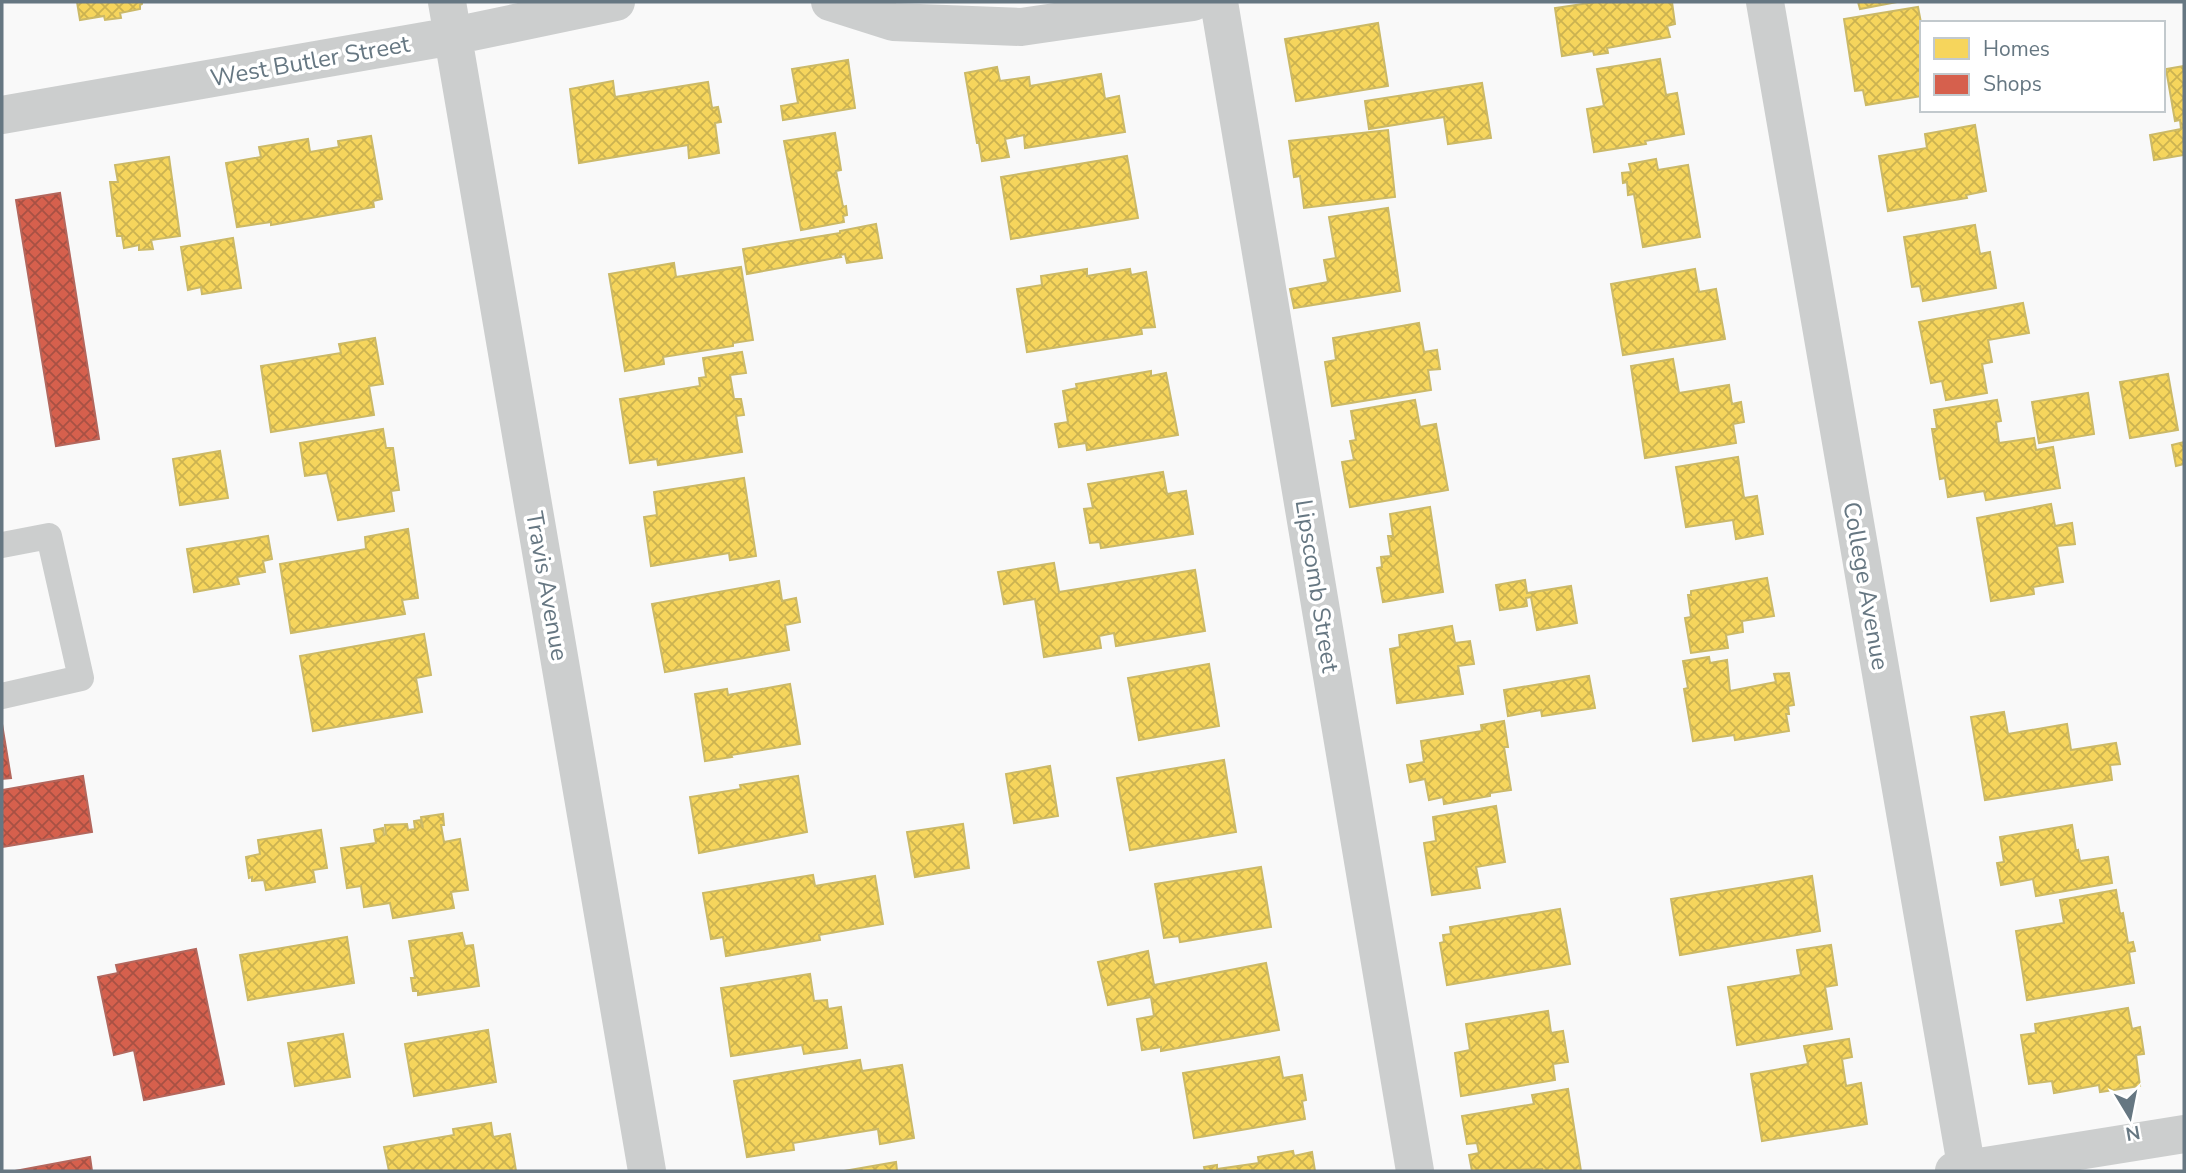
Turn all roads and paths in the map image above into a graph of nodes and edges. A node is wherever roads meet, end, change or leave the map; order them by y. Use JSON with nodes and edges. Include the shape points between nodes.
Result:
{"nodes":[{"id":1,"x":617,"y":2,"type":"edge"},
{"id":2,"x":830,"y":2,"type":"edge"},
{"id":3,"x":1194,"y":2,"type":"edge"},
{"id":4,"x":1219,"y":2,"type":"edge"},
{"id":5,"x":1765,"y":2,"type":"edge"},
{"id":6,"x":450,"y":19,"type":"edge"},
{"id":7,"x":2,"y":115,"type":"edge"},
{"id":8,"x":2,"y":545,"type":"edge"},
{"id":9,"x":2,"y":696,"type":"edge"},
{"id":10,"x":2184,"y":1134,"type":"edge"},
{"id":11,"x":647,"y":1171,"type":"edge"},
{"id":12,"x":1415,"y":1171,"type":"edge"},
{"id":13,"x":1962,"y":1171,"type":"edge"}],
"edges":[{"from":1,"to":6,"type":"street","name":"West Butler Street"},
{"from":2,"to":3,"type":"street","via":[[893,22],[1021,27]]},
{"from":4,"to":12,"type":"street","name":"Lipscomb Street"},
{"from":5,"to":13,"type":"street","name":"College Avenue"},
{"from":6,"to":7,"type":"street","name":"West Butler Street"},
{"from":6,"to":11,"type":"street","name":"Travis Avenue"},
{"from":8,"to":9,"type":"lane","via":[[50,536],[81,678]]},
{"from":10,"to":13,"type":"street"}]}
